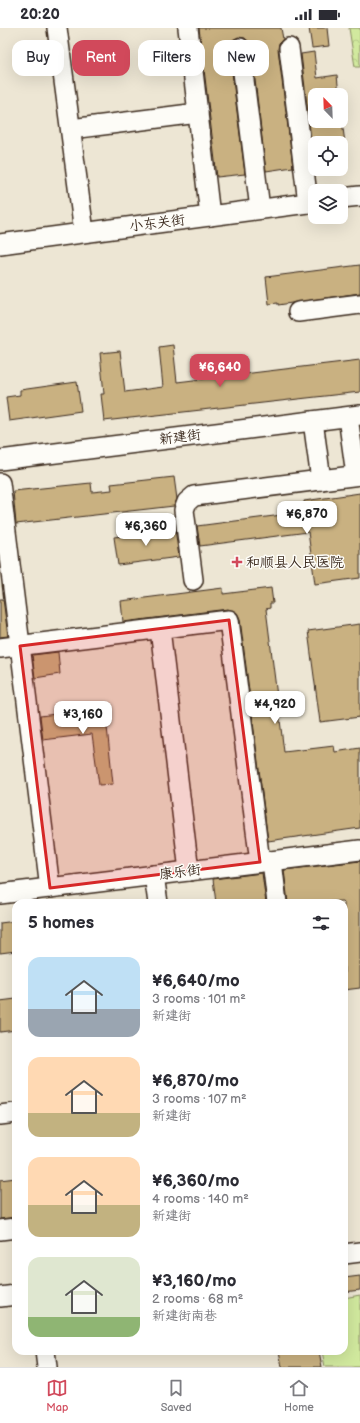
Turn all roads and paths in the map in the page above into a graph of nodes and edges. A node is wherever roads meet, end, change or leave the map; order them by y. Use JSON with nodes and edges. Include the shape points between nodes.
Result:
{"nodes":[{"id":1,"x":58,"y":28,"type":"edge"},
{"id":2,"x":188,"y":28,"type":"edge"},
{"id":3,"x":289,"y":48,"type":"dead end"},
{"id":4,"x":243,"y":76,"type":"edge"},
{"id":5,"x":198,"y":113,"type":"junction"},
{"id":6,"x":71,"y":129,"type":"junction"},
{"id":7,"x":309,"y":184,"type":"edge"},
{"id":8,"x":360,"y":196,"type":"edge"},
{"id":9,"x":348,"y":197,"type":"edge"},
{"id":10,"x":308,"y":203,"type":"edge"},
{"id":11,"x":260,"y":209,"type":"junction"},
{"id":12,"x":210,"y":216,"type":"junction"},
{"id":13,"x":84,"y":232,"type":"junction"},
{"id":14,"x":0,"y":244,"type":"edge"},
{"id":15,"x":360,"y":304,"type":"edge"},
{"id":16,"x":298,"y":312,"type":"dead end"},
{"id":17,"x":354,"y":416,"type":"edge"},
{"id":18,"x":313,"y":421,"type":"junction"},
{"id":19,"x":0,"y":460,"type":"edge"},
{"id":20,"x":358,"y":475,"type":"edge"},
{"id":21,"x":321,"y":480,"type":"junction"},
{"id":22,"x":0,"y":483,"type":"edge"},
{"id":23,"x":193,"y":580,"type":"dead end"},
{"id":24,"x":160,"y":629,"type":"junction"},
{"id":25,"x":20,"y":646,"type":"junction"},
{"id":26,"x":0,"y":648,"type":"edge"},
{"id":27,"x":360,"y":850,"type":"edge"},
{"id":28,"x":266,"y":861,"type":"junction"},
{"id":29,"x":189,"y":871,"type":"junction"},
{"id":30,"x":154,"y":875,"type":"junction"},
{"id":31,"x":50,"y":888,"type":"junction"},
{"id":32,"x":0,"y":894,"type":"edge"},
{"id":33,"x":157,"y":899,"type":"edge"},
{"id":34,"x":276,"y":899,"type":"edge"},
{"id":35,"x":12,"y":1114,"type":"edge"},
{"id":36,"x":0,"y":1115,"type":"edge"},
{"id":37,"x":12,"y":1228,"type":"edge"},
{"id":38,"x":0,"y":1230,"type":"edge"},
{"id":39,"x":360,"y":1252,"type":"edge"},
{"id":40,"x":348,"y":1254,"type":"edge"},
{"id":41,"x":12,"y":1296,"type":"edge"},
{"id":42,"x":0,"y":1297,"type":"edge"},
{"id":43,"x":46,"y":1355,"type":"edge"},
{"id":44,"x":47,"y":1367,"type":"edge"}],
"edges":[{"from":1,"to":6,"type":"street"},
{"from":2,"to":5,"type":"street"},
{"from":3,"to":7,"type":"street"},
{"from":4,"to":11,"type":"street"},
{"from":5,"to":6,"type":"street"},
{"from":5,"to":12,"type":"street"},
{"from":6,"to":13,"type":"street"},
{"from":8,"to":9,"type":"street"},
{"from":10,"to":11,"type":"street","name":"小东关街"},
{"from":11,"to":12,"type":"street","name":"小东关街"},
{"from":12,"to":13,"type":"street","name":"小东关街"},
{"from":13,"to":14,"type":"street","name":"小东关街"},
{"from":15,"to":16,"type":"street"},
{"from":17,"to":18,"type":"street","name":"新建街"},
{"from":17,"to":20,"type":"street"},
{"from":18,"to":19,"type":"street","name":"新建街"},
{"from":18,"to":21,"type":"street"},
{"from":20,"to":21,"type":"street"},
{"from":21,"to":23,"type":"street","via":[[194,496],[187,502],[184,510]]},
{"from":22,"to":25,"type":"street"},
{"from":24,"to":25,"type":"street"},
{"from":24,"to":28,"type":"street","via":[[229,620]]},
{"from":24,"to":29,"type":"street"},
{"from":25,"to":26,"type":"street"},
{"from":25,"to":31,"type":"street"},
{"from":27,"to":28,"type":"street","name":"康乐街"},
{"from":28,"to":29,"type":"street","name":"康乐街"},
{"from":28,"to":34,"type":"street"},
{"from":29,"to":30,"type":"street","name":"康乐街"},
{"from":30,"to":31,"type":"street","name":"康乐街"},
{"from":30,"to":33,"type":"street"},
{"from":31,"to":32,"type":"street","name":"康乐街"},
{"from":35,"to":36,"type":"street"},
{"from":37,"to":38,"type":"street"},
{"from":39,"to":40,"type":"street"},
{"from":41,"to":42,"type":"street"},
{"from":43,"to":44,"type":"street"}]}
